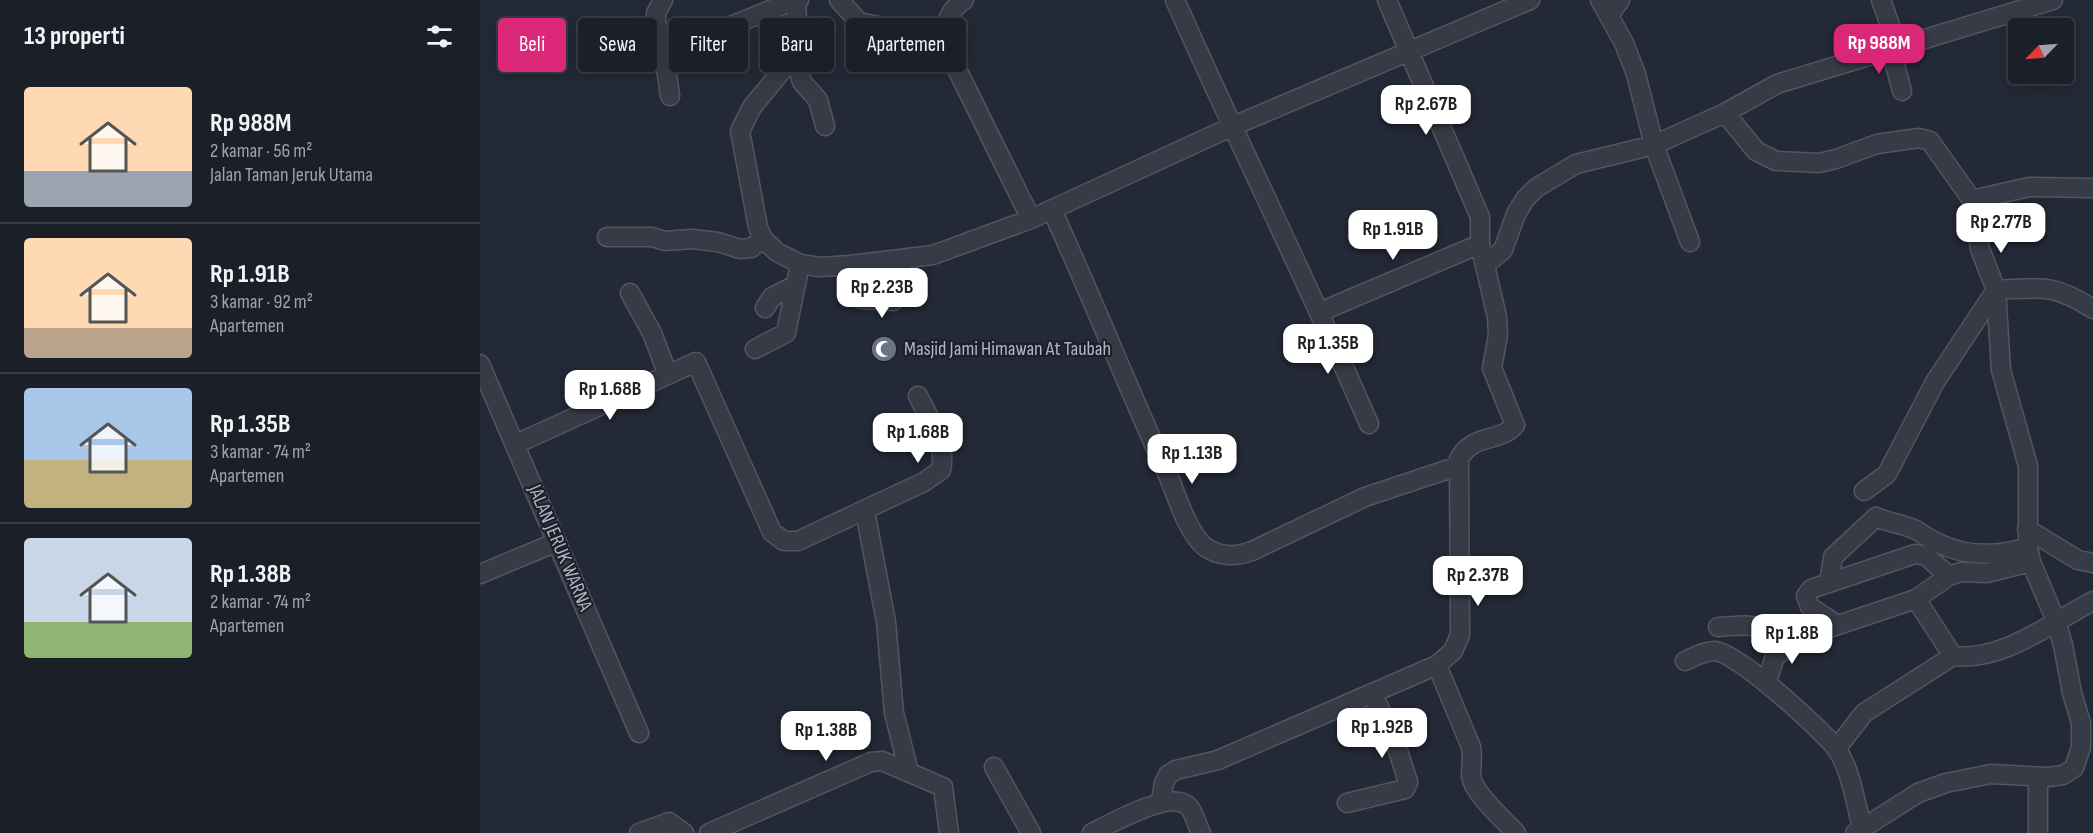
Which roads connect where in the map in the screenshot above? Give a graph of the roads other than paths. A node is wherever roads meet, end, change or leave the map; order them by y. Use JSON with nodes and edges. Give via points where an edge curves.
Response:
{"nodes":[{"id":1,"x":663,"y":0,"type":"edge"},
{"id":2,"x":796,"y":0,"type":"edge"},
{"id":3,"x":839,"y":0,"type":"edge"},
{"id":4,"x":964,"y":0,"type":"edge"},
{"id":5,"x":1175,"y":0,"type":"edge"},
{"id":6,"x":1387,"y":0,"type":"edge"},
{"id":7,"x":1530,"y":0,"type":"edge"},
{"id":8,"x":1600,"y":0,"type":"edge"},
{"id":9,"x":1620,"y":0,"type":"edge"},
{"id":10,"x":1881,"y":0,"type":"edge"},
{"id":11,"x":2053,"y":0,"type":"edge"},
{"id":12,"x":1610,"y":16,"type":"junction"},
{"id":13,"x":797,"y":18,"type":"edge"},
{"id":14,"x":855,"y":18,"type":"edge"},
{"id":15,"x":948,"y":18,"type":"edge"},
{"id":16,"x":662,"y":40,"type":"junction"},
{"id":17,"x":1894,"y":49,"type":"junction"},
{"id":18,"x":1408,"y":51,"type":"junction"},
{"id":19,"x":781,"y":72,"type":"edge"},
{"id":20,"x":799,"y":72,"type":"edge"},
{"id":21,"x":958,"y":72,"type":"edge"},
{"id":22,"x":1902,"y":91,"type":"dead end"},
{"id":23,"x":670,"y":96,"type":"dead end"},
{"id":24,"x":1725,"y":113,"type":"junction"},
{"id":25,"x":825,"y":126,"type":"dead end"},
{"id":26,"x":1231,"y":127,"type":"junction"},
{"id":27,"x":1654,"y":145,"type":"junction"},
{"id":28,"x":2093,"y":188,"type":"edge"},
{"id":29,"x":1972,"y":200,"type":"junction"},
{"id":30,"x":1052,"y":210,"type":"junction"},
{"id":31,"x":1030,"y":219,"type":"junction"},
{"id":32,"x":607,"y":237,"type":"dead end"},
{"id":33,"x":763,"y":239,"type":"junction"},
{"id":34,"x":1690,"y":243,"type":"dead end"},
{"id":35,"x":1480,"y":244,"type":"junction"},
{"id":36,"x":901,"y":260,"type":"junction"},
{"id":37,"x":800,"y":264,"type":"junction"},
{"id":38,"x":1486,"y":264,"type":"junction"},
{"id":39,"x":850,"y":265,"type":"junction"},
{"id":40,"x":796,"y":285,"type":"junction"},
{"id":41,"x":1996,"y":290,"type":"junction"},
{"id":42,"x":630,"y":293,"type":"dead end"},
{"id":43,"x":765,"y":308,"type":"dead end"},
{"id":44,"x":2093,"y":309,"type":"edge"},
{"id":45,"x":1320,"y":312,"type":"junction"},
{"id":46,"x":755,"y":349,"type":"dead end"},
{"id":47,"x":480,"y":364,"type":"edge"},
{"id":48,"x":668,"y":375,"type":"junction"},
{"id":49,"x":918,"y":396,"type":"dead end"},
{"id":50,"x":1369,"y":424,"type":"dead end"},
{"id":51,"x":516,"y":444,"type":"junction"},
{"id":52,"x":1458,"y":466,"type":"junction"},
{"id":53,"x":1864,"y":491,"type":"dead end"},
{"id":54,"x":865,"y":511,"type":"junction"},
{"id":55,"x":557,"y":542,"type":"junction"},
{"id":56,"x":2028,"y":546,"type":"junction"},
{"id":57,"x":2093,"y":563,"type":"edge"},
{"id":58,"x":480,"y":574,"type":"edge"},
{"id":59,"x":1949,"y":576,"type":"junction"},
{"id":60,"x":1829,"y":583,"type":"junction"},
{"id":61,"x":1916,"y":599,"type":"junction"},
{"id":62,"x":2093,"y":601,"type":"edge"},
{"id":63,"x":2056,"y":621,"type":"junction"},
{"id":64,"x":1718,"y":627,"type":"dead end"},
{"id":65,"x":1821,"y":631,"type":"junction"},
{"id":66,"x":1781,"y":650,"type":"junction"},
{"id":67,"x":1953,"y":656,"type":"junction"},
{"id":68,"x":1685,"y":661,"type":"dead end"},
{"id":69,"x":1437,"y":665,"type":"junction"},
{"id":70,"x":1767,"y":682,"type":"junction"},
{"id":71,"x":1372,"y":693,"type":"junction"},
{"id":72,"x":639,"y":733,"type":"dead end"},
{"id":73,"x":1836,"y":749,"type":"junction"},
{"id":74,"x":2085,"y":764,"type":"edge"},
{"id":75,"x":994,"y":767,"type":"dead end"},
{"id":76,"x":909,"y":772,"type":"junction"},
{"id":77,"x":2038,"y":777,"type":"junction"},
{"id":78,"x":1161,"y":801,"type":"junction"},
{"id":79,"x":1347,"y":803,"type":"dead end"},
{"id":80,"x":1859,"y":830,"type":"edge"},
{"id":81,"x":2038,"y":832,"type":"edge"},
{"id":82,"x":639,"y":833,"type":"edge"},
{"id":83,"x":684,"y":833,"type":"edge"},
{"id":84,"x":709,"y":833,"type":"edge"},
{"id":85,"x":949,"y":833,"type":"edge"},
{"id":86,"x":1031,"y":833,"type":"edge"},
{"id":87,"x":1092,"y":833,"type":"edge"},
{"id":88,"x":1201,"y":833,"type":"edge"},
{"id":89,"x":1516,"y":833,"type":"edge"}],
"edges":[{"from":1,"to":16,"type":"street","via":[[656,12]]},
{"from":2,"to":13,"type":"street"},
{"from":2,"to":16,"type":"street","via":[[691,42]]},
{"from":3,"to":14,"type":"street"},
{"from":4,"to":15,"type":"street"},
{"from":5,"to":26,"type":"street"},
{"from":6,"to":18,"type":"street"},
{"from":7,"to":18,"type":"street"},
{"from":8,"to":12,"type":"street"},
{"from":9,"to":12,"type":"street"},
{"from":10,"to":17,"type":"street"},
{"from":11,"to":17,"type":"street"},
{"from":12,"to":27,"type":"street","via":[[1636,74]]},
{"from":16,"to":23,"type":"street"},
{"from":17,"to":22,"type":"street"},
{"from":17,"to":24,"type":"street","via":[[1777,84]]},
{"from":18,"to":26,"type":"street"},
{"from":18,"to":35,"type":"street","via":[[1477,207]]},
{"from":19,"to":33,"type":"street","via":[[752,107],[740,131]]},
{"from":20,"to":25,"type":"street","via":[[802,82],[818,100]]},
{"from":21,"to":31,"type":"street"},
{"from":24,"to":27,"type":"street"},
{"from":24,"to":29,"type":"street","via":[[1756,151],[1776,161],[1819,163],[1877,144],[1919,138],[1930,141]]},
{"from":26,"to":30,"type":"street"},
{"from":26,"to":45,"type":"street"},
{"from":27,"to":34,"type":"street"},
{"from":27,"to":38,"type":"street","via":[[1585,160],[1536,188],[1516,214],[1503,249]]},
{"from":28,"to":29,"type":"street","via":[[2029,187]]},
{"from":29,"to":41,"type":"street","via":[[1980,249]]},
{"from":30,"to":31,"type":"street"},
{"from":30,"to":52,"type":"street","via":[[1195,535],[1214,552],[1252,552],[1365,497]]},
{"from":31,"to":36,"type":"street","via":[[957,247]]},
{"from":32,"to":33,"type":"street","via":[[692,239],[740,249],[751,248]]},
{"from":33,"to":37,"type":"street"},
{"from":35,"to":38,"type":"street"},
{"from":35,"to":45,"type":"street"},
{"from":36,"to":39,"type":"street"},
{"from":36,"to":39,"type":"street","via":[[901,294],[893,301],[861,299],[852,283]]},
{"from":37,"to":39,"type":"street"},
{"from":37,"to":40,"type":"street"},
{"from":38,"to":52,"type":"street","via":[[1498,326],[1492,368],[1515,425],[1469,446]]},
{"from":40,"to":43,"type":"street","via":[[772,297]]},
{"from":40,"to":46,"type":"street","via":[[786,333]]},
{"from":41,"to":44,"type":"street","via":[[2049,288],[2066,292]]},
{"from":41,"to":53,"type":"street","via":[[1935,382],[1887,474]]},
{"from":41,"to":56,"type":"street","via":[[2001,370],[2028,466]]},
{"from":42,"to":48,"type":"street","via":[[652,333]]},
{"from":45,"to":50,"type":"street"},
{"from":47,"to":51,"type":"street","name":"JALAN JERUK WARNA"},
{"from":48,"to":51,"type":"street"},
{"from":48,"to":54,"type":"street","via":[[696,362],[772,532],[784,542],[798,541]]},
{"from":49,"to":54,"type":"street","via":[[944,458],[941,470]]},
{"from":51,"to":55,"type":"street","name":"JALAN JERUK WARNA"},
{"from":52,"to":69,"type":"street","via":[[1460,635],[1453,651]]},
{"from":54,"to":76,"type":"street","via":[[886,622],[894,713]]},
{"from":55,"to":58,"type":"street"},
{"from":55,"to":72,"type":"street","name":"JALAN JERUK WARNA"},
{"from":56,"to":57,"type":"street"},
{"from":56,"to":59,"type":"street","via":[[1987,573]]},
{"from":56,"to":60,"type":"street","via":[[1995,555],[1966,552],[1876,517],[1833,557]]},
{"from":56,"to":63,"type":"street"},
{"from":59,"to":60,"type":"street","via":[[1926,556],[1915,554]]},
{"from":59,"to":61,"type":"street"},
{"from":60,"to":65,"type":"street","via":[[1811,589],[1806,596]]},
{"from":61,"to":65,"type":"street"},
{"from":61,"to":67,"type":"street"},
{"from":62,"to":63,"type":"street"},
{"from":63,"to":67,"type":"street","via":[[1989,654]]},
{"from":63,"to":74,"type":"street","via":[[2081,723]]},
{"from":64,"to":66,"type":"street","via":[[1755,625]]},
{"from":65,"to":66,"type":"street"},
{"from":66,"to":70,"type":"street","via":[[1775,656]]},
{"from":67,"to":73,"type":"street","via":[[1864,713]]},
{"from":68,"to":70,"type":"street","via":[[1716,651]]},
{"from":69,"to":71,"type":"street"},
{"from":69,"to":89,"type":"street","via":[[1471,747],[1471,777],[1476,789]]},
{"from":70,"to":73,"type":"street"},
{"from":71,"to":78,"type":"street","via":[[1218,760],[1176,770],[1164,783]]},
{"from":71,"to":79,"type":"street","via":[[1394,738],[1408,782],[1405,789]]},
{"from":73,"to":80,"type":"street","via":[[1847,774]]},
{"from":74,"to":77,"type":"street","via":[[2063,775]]},
{"from":75,"to":86,"type":"street"},
{"from":76,"to":84,"type":"street","via":[[882,761],[871,762]]},
{"from":76,"to":85,"type":"street","via":[[943,787]]},
{"from":77,"to":80,"type":"street","via":[[1991,774],[1946,783],[1918,793]]},
{"from":77,"to":81,"type":"street"},
{"from":78,"to":87,"type":"street"},
{"from":78,"to":88,"type":"street","via":[[1188,806]]},
{"from":82,"to":83,"type":"street","via":[[669,822]]}]}
